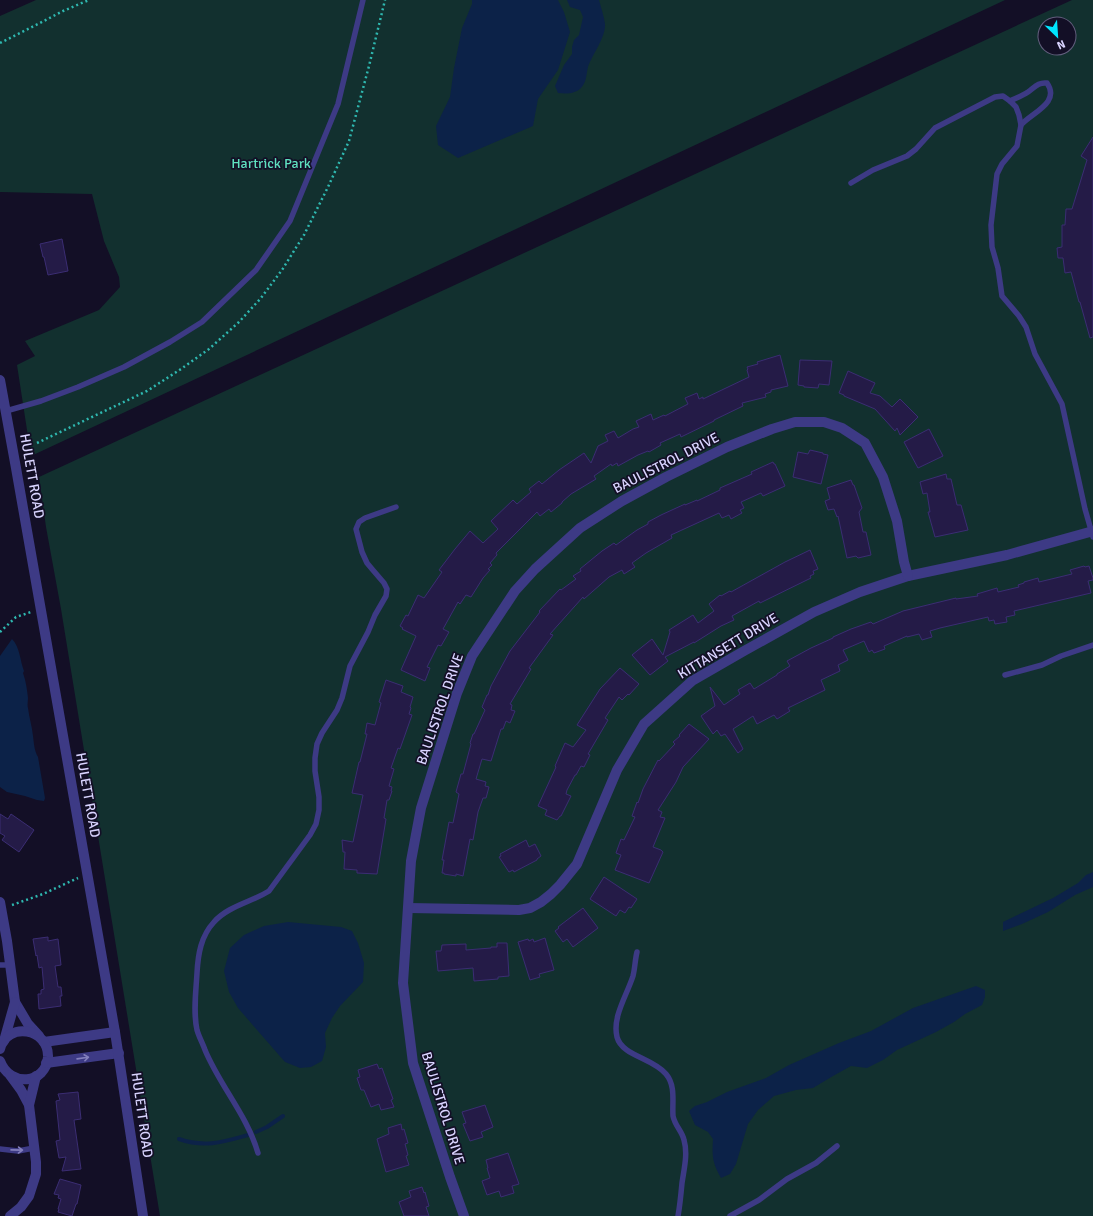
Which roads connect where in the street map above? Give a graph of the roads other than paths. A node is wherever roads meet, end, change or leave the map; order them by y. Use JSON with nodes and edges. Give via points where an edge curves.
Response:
{"nodes":[{"id":1,"x":363,"y":0,"type":"edge"},
{"id":2,"x":1010,"y":100,"type":"junction"},
{"id":3,"x":1021,"y":125,"type":"junction"},
{"id":4,"x":851,"y":183,"type":"dead end"},
{"id":5,"x":0,"y":380,"type":"edge"},
{"id":6,"x":6,"y":411,"type":"junction"},
{"id":7,"x":396,"y":507,"type":"dead end"},
{"id":8,"x":1093,"y":533,"type":"edge"},
{"id":9,"x":908,"y":576,"type":"junction"},
{"id":10,"x":1093,"y":645,"type":"edge"},
{"id":11,"x":1005,"y":675,"type":"dead end"},
{"id":12,"x":1,"y":905,"type":"edge"},
{"id":13,"x":409,"y":908,"type":"junction"},
{"id":14,"x":637,"y":952,"type":"dead end"},
{"id":15,"x":5,"y":965,"type":"edge"},
{"id":16,"x":16,"y":1002,"type":"junction"},
{"id":17,"x":115,"y":1032,"type":"junction"},
{"id":18,"x":41,"y":1039,"type":"junction"},
{"id":19,"x":1,"y":1046,"type":"edge"},
{"id":20,"x":119,"y":1053,"type":"junction"},
{"id":21,"x":0,"y":1061,"type":"edge"},
{"id":22,"x":46,"y":1063,"type":"junction"},
{"id":23,"x":6,"y":1074,"type":"edge"},
{"id":24,"x":36,"y":1076,"type":"junction"},
{"id":25,"x":29,"y":1105,"type":"junction"},
{"id":26,"x":837,"y":1146,"type":"dead end"},
{"id":27,"x":34,"y":1148,"type":"junction"},
{"id":28,"x":0,"y":1149,"type":"edge"},
{"id":29,"x":258,"y":1152,"type":"dead end"},
{"id":30,"x":10,"y":1216,"type":"edge"},
{"id":31,"x":143,"y":1216,"type":"edge"},
{"id":32,"x":464,"y":1216,"type":"edge"},
{"id":33,"x":678,"y":1216,"type":"edge"},
{"id":34,"x":730,"y":1216,"type":"edge"}],
"edges":[{"from":1,"to":6,"type":"lane","via":[[338,104],[290,221],[256,270],[202,322],[170,342],[124,367],[78,387]]},
{"from":2,"to":3,"type":"lane","via":[[1020,115]]},
{"from":2,"to":3,"type":"lane","via":[[1043,82],[1051,88],[1047,104]]},
{"from":2,"to":4,"type":"lane","via":[[1003,96],[994,97],[935,128],[907,156],[873,170]]},
{"from":3,"to":8,"type":"lane","via":[[1017,146],[997,174],[991,225],[992,247],[1002,296],[1026,327],[1035,354],[1062,404],[1085,509]]},
{"from":5,"to":6,"type":"street","name":"HULETT ROAD"},
{"from":6,"to":17,"type":"street","name":"HULETT ROAD"},
{"from":7,"to":29,"type":"lane","via":[[365,518],[359,522],[356,529],[362,552],[387,589],[386,596],[350,666],[338,710],[317,744],[315,771],[319,810],[316,824],[269,891],[219,916],[206,931],[201,944],[196,997],[197,1031],[211,1063],[253,1137]]},
{"from":8,"to":9,"type":"street","name":"KITTANSETT DRIVE"},
{"from":9,"to":13,"type":"street","name":"KITTANSETT DRIVE","via":[[860,592],[814,612],[686,686],[644,724],[617,770],[577,864],[560,885],[541,902],[519,910]]},
{"from":9,"to":13,"type":"street","name":"BAULISTROL DRIVE","via":[[895,514],[882,476],[865,443],[842,428],[824,422],[795,422],[727,448],[622,501],[580,528],[515,591],[472,656],[457,693],[421,808],[411,861]]},
{"from":10,"to":11,"type":"lane","via":[[1042,665]]},
{"from":12,"to":15,"type":"street","via":[[7,941]]},
{"from":13,"to":32,"type":"street","name":"BAULISTROL DRIVE","via":[[403,983],[413,1063]]},
{"from":14,"to":33,"type":"lane","via":[[633,975],[618,1016],[616,1030],[619,1043],[624,1049],[654,1064],[670,1081],[674,1123],[684,1139],[686,1150]]},
{"from":15,"to":16,"type":"street"},
{"from":16,"to":18,"type":"street","via":[[28,1024]]},
{"from":16,"to":19,"type":"street"},
{"from":17,"to":18,"type":"street"},
{"from":17,"to":20,"type":"street","name":"HULETT ROAD"},
{"from":18,"to":19,"type":"street","via":[[32,1032],[19,1031],[12,1034]]},
{"from":18,"to":22,"type":"street","via":[[47,1049]]},
{"from":22,"to":20,"type":"street","one_way":true},
{"from":20,"to":31,"type":"street","name":"HULETT ROAD"},
{"from":21,"to":23,"type":"street"},
{"from":22,"to":24,"type":"street"},
{"from":23,"to":24,"type":"street","via":[[21,1079]]},
{"from":23,"to":25,"type":"street","via":[[22,1090]]},
{"from":24,"to":25,"type":"street"},
{"from":25,"to":27,"type":"street"},
{"from":26,"to":34,"type":"lane","via":[[816,1163]]},
{"from":28,"to":27,"type":"lane","one_way":true,"via":[[18,1151]]},
{"from":27,"to":30,"type":"street","via":[[36,1174],[29,1196]]}]}
